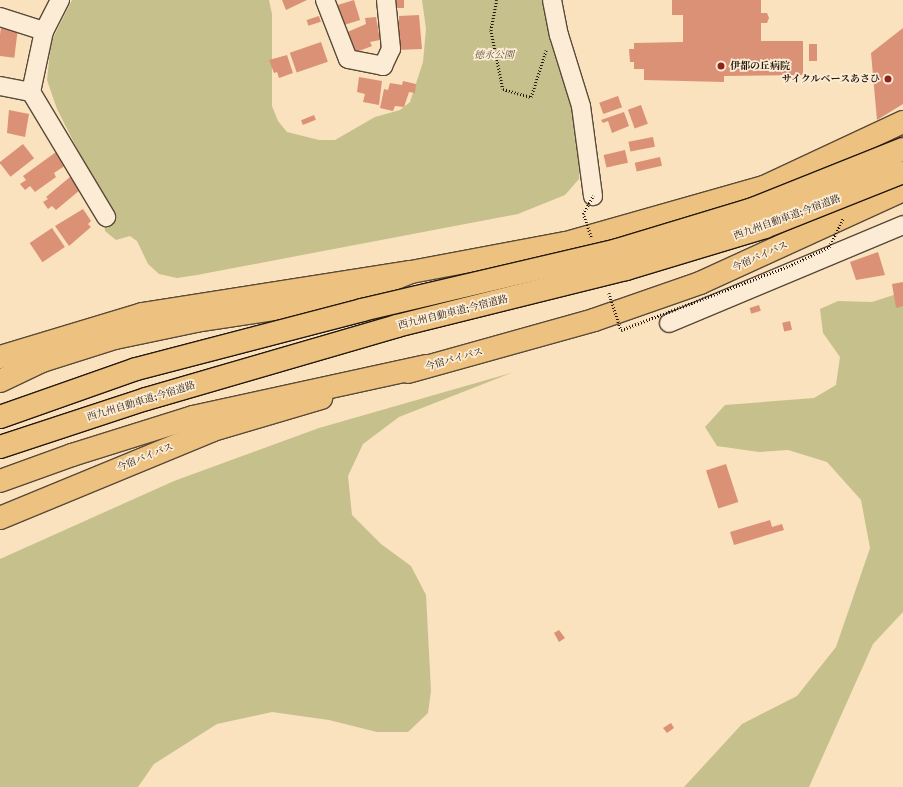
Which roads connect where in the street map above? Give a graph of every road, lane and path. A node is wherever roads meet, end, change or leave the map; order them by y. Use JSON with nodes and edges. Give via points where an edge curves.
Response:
{"nodes":[{"id":1,"x":60,"y":0,"type":"edge"},
{"id":2,"x":325,"y":0,"type":"edge"},
{"id":3,"x":386,"y":0,"type":"edge"},
{"id":4,"x":497,"y":0,"type":"edge"},
{"id":5,"x":552,"y":0,"type":"edge"},
{"id":6,"x":0,"y":17,"type":"edge"},
{"id":7,"x":44,"y":31,"type":"junction"},
{"id":8,"x":546,"y":50,"type":"dead end"},
{"id":9,"x":0,"y":86,"type":"edge"},
{"id":10,"x":31,"y":92,"type":"junction"},
{"id":11,"x":903,"y":122,"type":"edge"},
{"id":12,"x":903,"y":149,"type":"edge"},
{"id":13,"x":903,"y":172,"type":"edge"},
{"id":14,"x":903,"y":190,"type":"edge"},
{"id":15,"x":593,"y":196,"type":"joint"},
{"id":16,"x":106,"y":217,"type":"dead end"},
{"id":17,"x":843,"y":218,"type":"junction"},
{"id":18,"x":903,"y":225,"type":"edge"},
{"id":19,"x":593,"y":243,"type":"dead end"},
{"id":20,"x":411,"y":272,"type":"junction"},
{"id":21,"x":607,"y":287,"type":"dead end"},
{"id":22,"x":669,"y":323,"type":"dead end"},
{"id":23,"x":0,"y":356,"type":"edge"},
{"id":24,"x":427,"y":366,"type":"junction"},
{"id":25,"x":0,"y":381,"type":"edge"},
{"id":26,"x":0,"y":417,"type":"edge"},
{"id":27,"x":0,"y":447,"type":"edge"},
{"id":28,"x":0,"y":481,"type":"edge"},
{"id":29,"x":0,"y":518,"type":"edge"}],
"edges":[{"from":1,"to":7,"type":"street"},
{"from":2,"to":3,"type":"street","via":[[348,59],[383,66],[391,49]]},
{"from":4,"to":8,"type":"path","via":[[491,30],[503,88],[531,97]]},
{"from":5,"to":15,"type":"street","via":[[559,35],[582,106]]},
{"from":6,"to":7,"type":"street"},
{"from":7,"to":10,"type":"street"},
{"from":9,"to":10,"type":"street"},
{"from":10,"to":16,"type":"street"},
{"from":11,"to":20,"type":"highway","via":[[764,187],[566,243]]},
{"from":12,"to":26,"type":"highway","name":"西九州自動車道;今宿道路","bridge":true,"via":[[753,209],[618,250],[362,310],[136,369]]},
{"from":13,"to":27,"type":"highway","name":"西九州自動車道;今宿道路","bridge":true,"via":[[765,227],[626,269],[397,326],[146,399]]},
{"from":14,"to":17,"type":"highway","name":"今宿バイパス"},
{"from":15,"to":19,"type":"path","bridge":true,"via":[[583,214]]},
{"from":17,"to":21,"type":"path","bridge":true,"via":[[829,246],[789,266],[621,330]]},
{"from":17,"to":24,"type":"highway","name":"今宿バイパス","via":[[700,283],[594,320]]},
{"from":18,"to":22,"type":"street"},
{"from":20,"to":23,"type":"highway","via":[[142,314]]},
{"from":20,"to":25,"type":"highway","via":[[346,298],[196,321],[115,338],[42,361]]},
{"from":24,"to":28,"type":"highway","via":[[193,417],[72,455]]},
{"from":24,"to":29,"type":"highway","name":"今宿バイパス","via":[[213,430]]}]}
